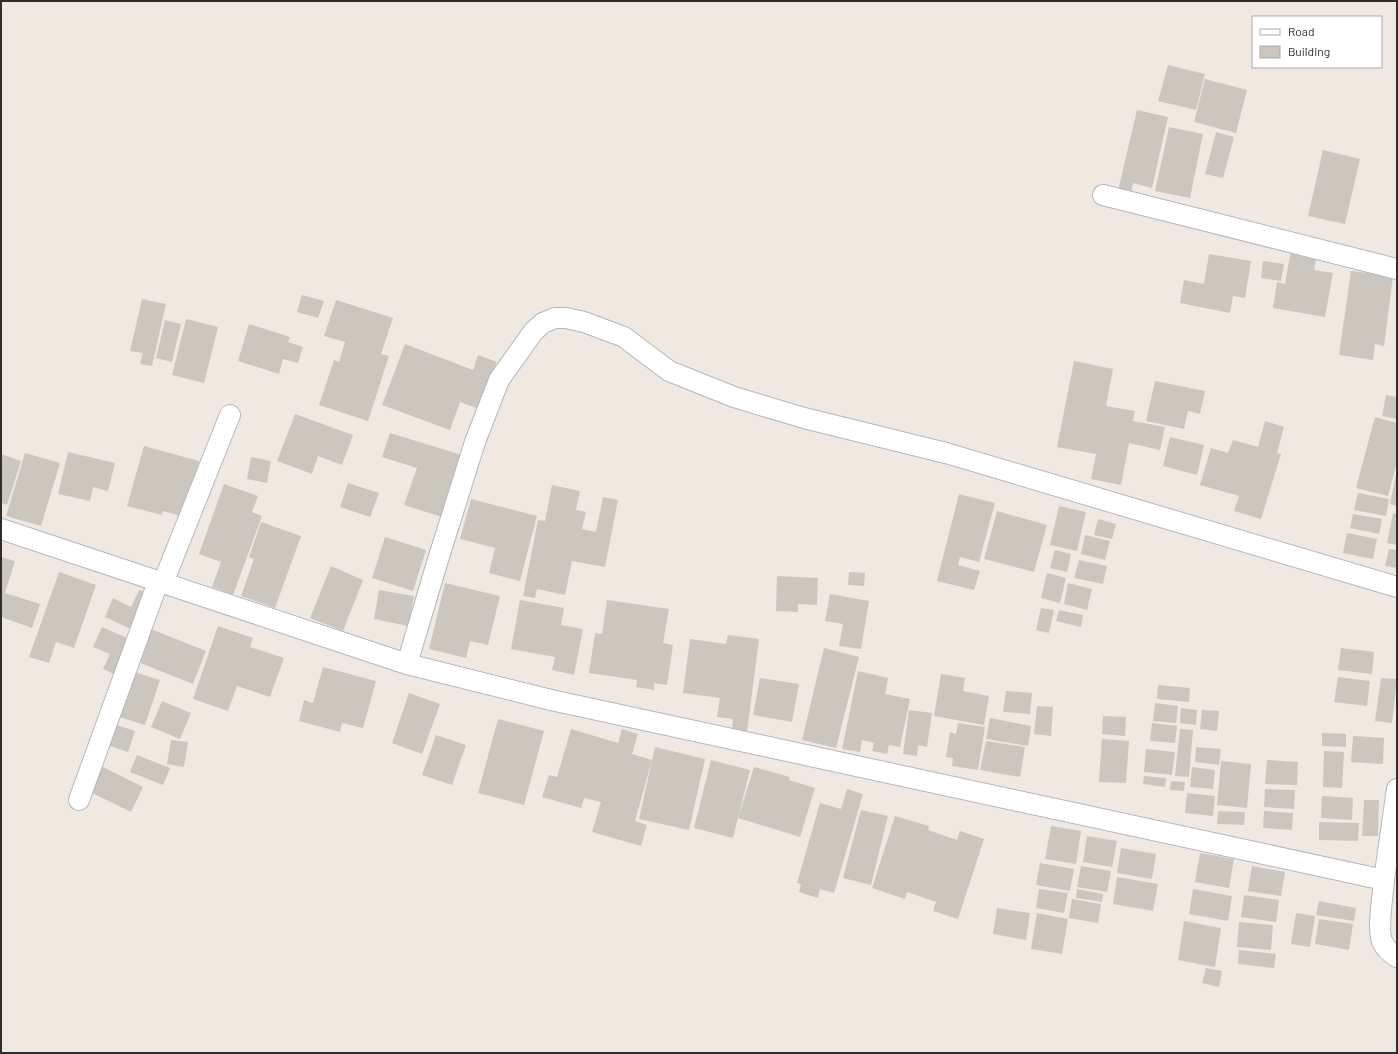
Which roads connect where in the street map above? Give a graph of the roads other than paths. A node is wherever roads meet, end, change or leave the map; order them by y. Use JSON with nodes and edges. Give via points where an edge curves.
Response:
{"nodes":[{"id":1,"x":1103,"y":195,"type":"dead end"},
{"id":2,"x":1397,"y":269,"type":"edge"},
{"id":3,"x":230,"y":415,"type":"dead end"},
{"id":4,"x":1,"y":529,"type":"edge"},
{"id":5,"x":160,"y":583,"type":"junction"},
{"id":6,"x":1397,"y":587,"type":"edge"},
{"id":7,"x":407,"y":664,"type":"junction"},
{"id":8,"x":1397,"y":789,"type":"edge"},
{"id":9,"x":79,"y":800,"type":"dead end"},
{"id":10,"x":1384,"y":880,"type":"junction"},
{"id":11,"x":1397,"y":957,"type":"edge"}],
"edges":[{"from":1,"to":2,"type":"street"},
{"from":3,"to":5,"type":"street"},
{"from":4,"to":5,"type":"street"},
{"from":5,"to":7,"type":"street"},
{"from":5,"to":9,"type":"street"},
{"from":6,"to":7,"type":"street","via":[[946,454],[804,418],[734,397],[669,371],[624,337],[584,322],[555,318],[543,323],[533,332],[499,380],[475,442]]},
{"from":7,"to":10,"type":"street","via":[[551,700]]},
{"from":8,"to":10,"type":"street"},
{"from":10,"to":11,"type":"street","via":[[1381,940],[1386,949]]}]}
